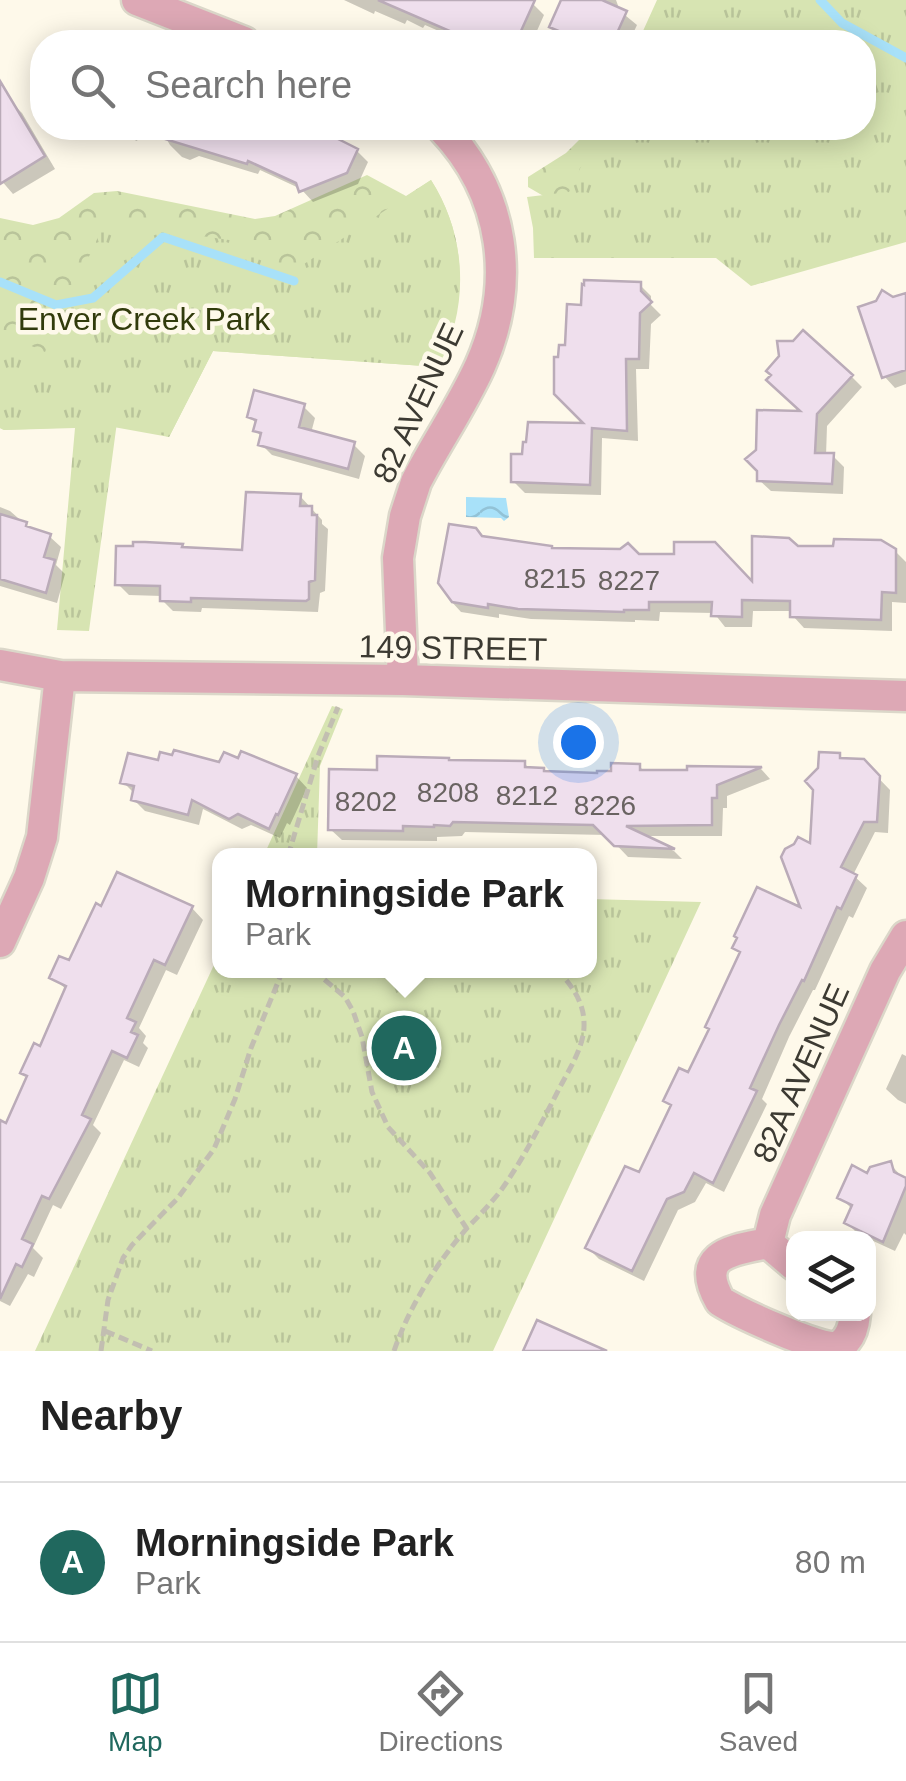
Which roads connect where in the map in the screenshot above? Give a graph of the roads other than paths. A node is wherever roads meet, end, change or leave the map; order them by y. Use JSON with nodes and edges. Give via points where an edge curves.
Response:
{"nodes":[{"id":1,"x":138,"y":0,"type":"edge"},
{"id":2,"x":214,"y":30,"type":"edge"},
{"id":3,"x":451,"y":140,"type":"edge"},
{"id":4,"x":0,"y":664,"type":"edge"},
{"id":5,"x":60,"y":676,"type":"junction"},
{"id":6,"x":402,"y":680,"type":"junction"},
{"id":7,"x":906,"y":696,"type":"edge"},
{"id":8,"x":906,"y":938,"type":"edge"},
{"id":9,"x":0,"y":942,"type":"edge"},
{"id":10,"x":768,"y":1242,"type":"junction"},
{"id":11,"x":786,"y":1258,"type":"edge"},
{"id":12,"x":854,"y":1321,"type":"edge"}],
"edges":[{"from":1,"to":2,"type":"street"},
{"from":3,"to":6,"type":"street","name":"82 AVENUE","via":[[494,217],[500,296],[475,376],[408,502],[398,572]]},
{"from":4,"to":5,"type":"street","name":"149 STREET"},
{"from":5,"to":6,"type":"street","name":"149 STREET"},
{"from":5,"to":9,"type":"street","via":[[42,838]]},
{"from":6,"to":7,"type":"street","name":"149 STREET"},
{"from":8,"to":10,"type":"street","name":"82A AVENUE","via":[[885,971]]},
{"from":10,"to":11,"type":"street"},
{"from":10,"to":12,"type":"street","via":[[716,1260],[712,1276],[720,1301],[827,1349],[846,1338]]}]}
